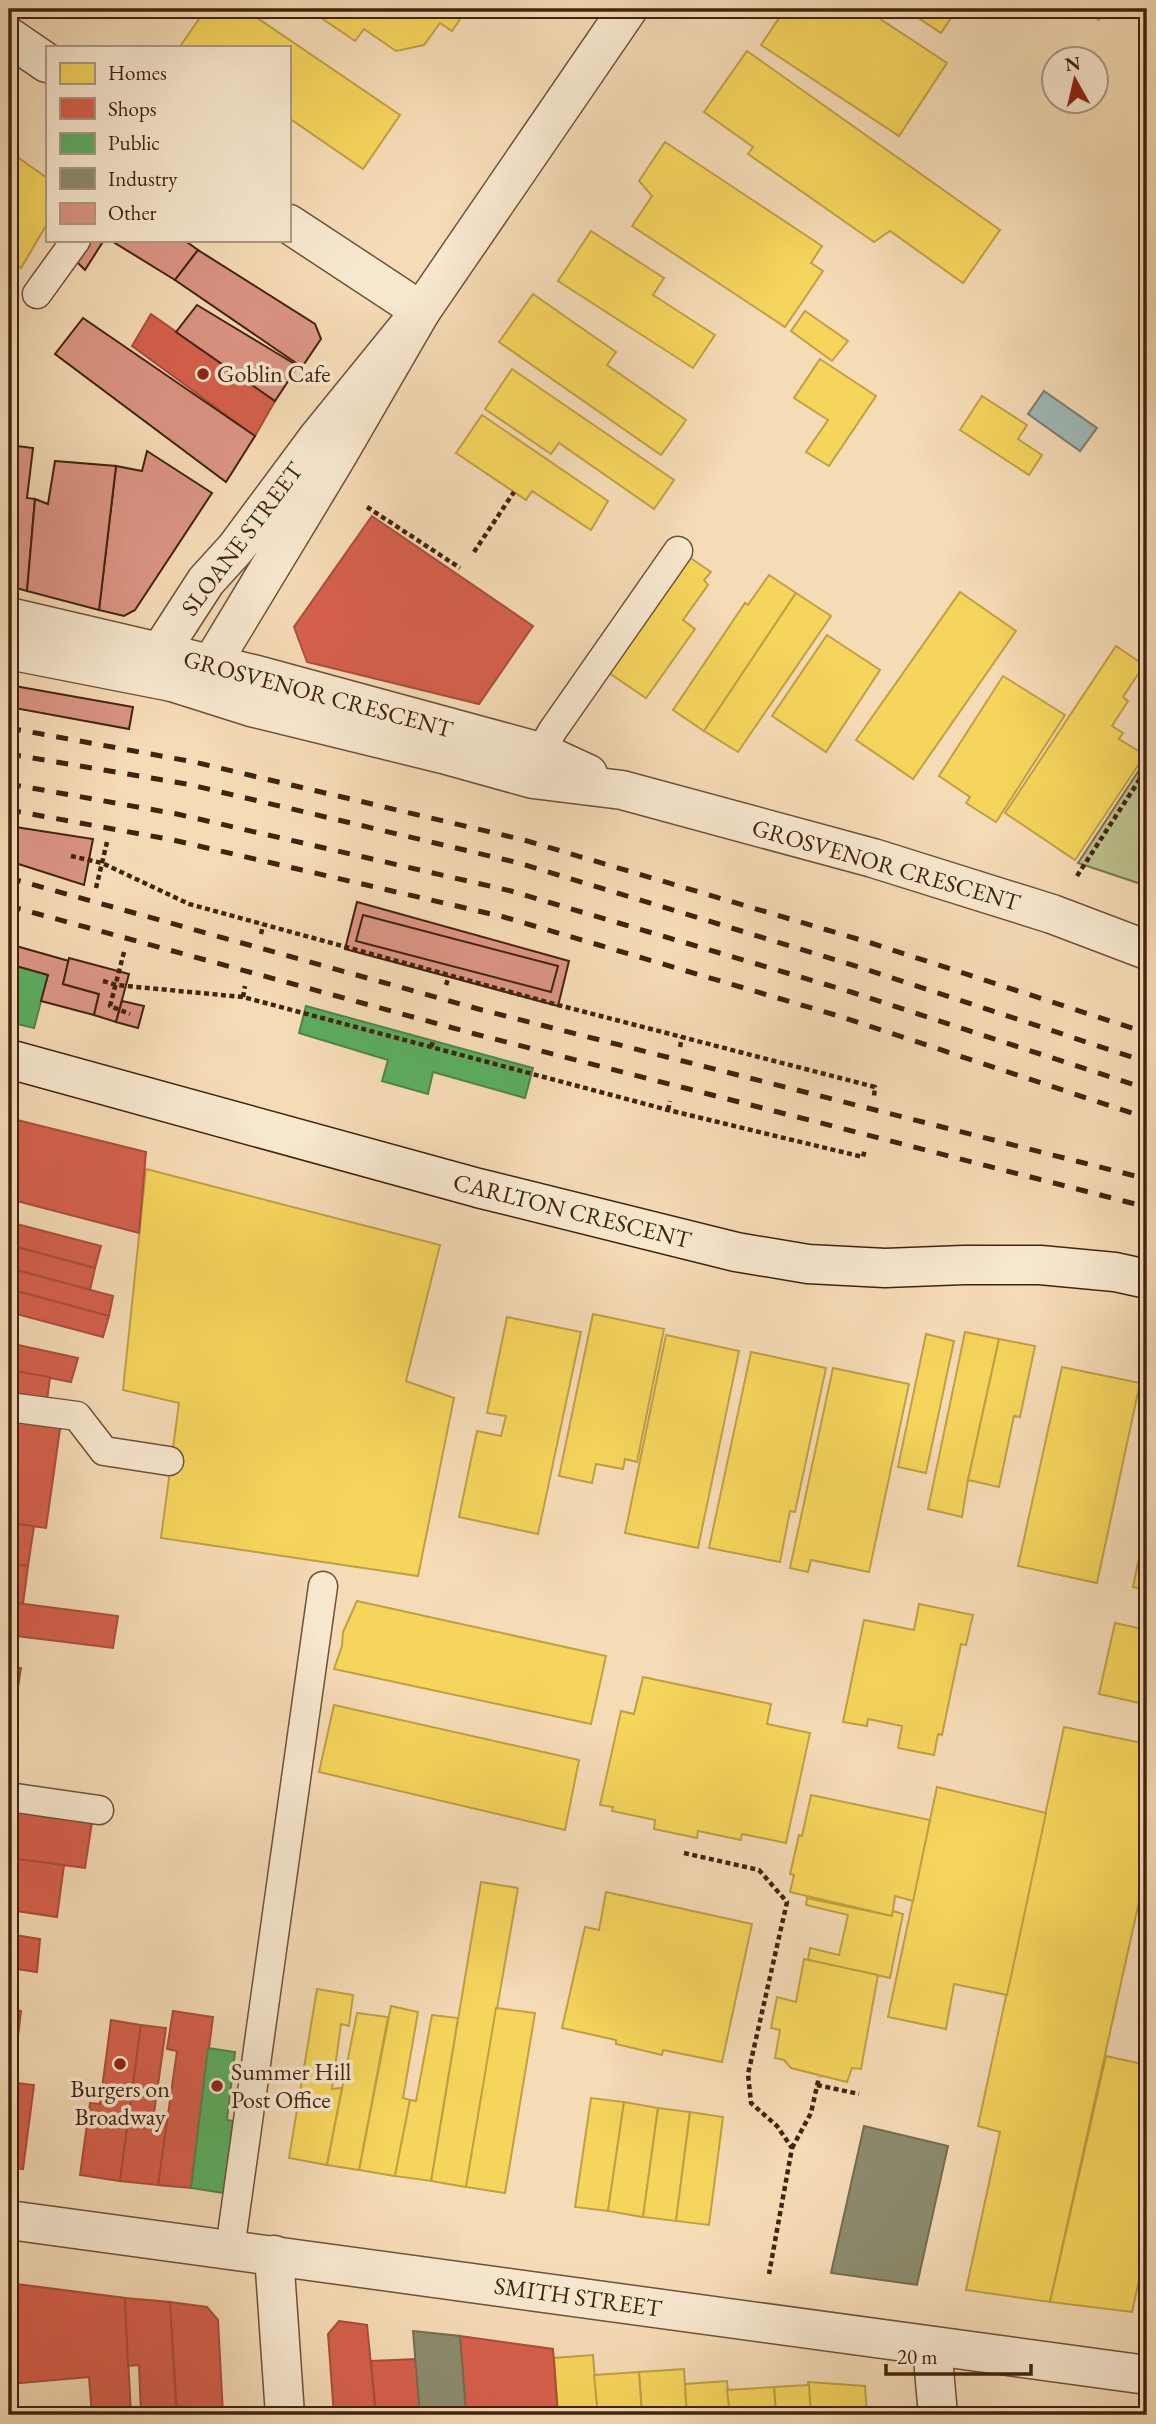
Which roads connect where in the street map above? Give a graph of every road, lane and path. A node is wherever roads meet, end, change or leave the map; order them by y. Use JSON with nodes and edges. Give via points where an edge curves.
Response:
{"nodes":[{"id":1,"x":628,"y":9,"type":"edge"},
{"id":2,"x":9,"y":37,"type":"edge"},
{"id":3,"x":46,"y":63,"type":"edge"},
{"id":4,"x":290,"y":225,"type":"edge"},
{"id":5,"x":75,"y":242,"type":"edge"},
{"id":6,"x":37,"y":294,"type":"dead end"},
{"id":7,"x":421,"y":311,"type":"junction"},
{"id":8,"x":514,"y":492,"type":"dead end"},
{"id":9,"x":367,"y":506,"type":"dead end"},
{"id":10,"x":678,"y":551,"type":"dead end"},
{"id":11,"x":474,"y":552,"type":"dead end"},
{"id":12,"x":460,"y":568,"type":"dead end"},
{"id":13,"x":9,"y":617,"type":"edge"},
{"id":14,"x":9,"y":650,"type":"edge"},
{"id":15,"x":212,"y":663,"type":"junction"},
{"id":16,"x":166,"y":667,"type":"junction"},
{"id":17,"x":536,"y":765,"type":"junction"},
{"id":18,"x":1147,"y":768,"type":"edge"},
{"id":19,"x":107,"y":842,"type":"dead end"},
{"id":20,"x":71,"y":856,"type":"dead end"},
{"id":21,"x":102,"y":863,"type":"junction"},
{"id":22,"x":96,"y":888,"type":"dead end"},
{"id":23,"x":1052,"y":914,"type":"junction"},
{"id":24,"x":263,"y":925,"type":"junction"},
{"id":25,"x":261,"y":934,"type":"dead end"},
{"id":26,"x":1147,"y":950,"type":"edge"},
{"id":27,"x":124,"y":952,"type":"dead end"},
{"id":28,"x":449,"y":976,"type":"junction"},
{"id":29,"x":103,"y":981,"type":"dead end"},
{"id":30,"x":116,"y":985,"type":"junction"},
{"id":31,"x":446,"y":985,"type":"dead end"},
{"id":32,"x":245,"y":986,"type":"dead end"},
{"id":33,"x":243,"y":998,"type":"junction"},
{"id":34,"x":130,"y":1014,"type":"dead end"},
{"id":35,"x":682,"y":1037,"type":"junction"},
{"id":36,"x":433,"y":1039,"type":"dead end"},
{"id":37,"x":431,"y":1047,"type":"junction"},
{"id":38,"x":680,"y":1047,"type":"dead end"},
{"id":39,"x":9,"y":1059,"type":"edge"},
{"id":40,"x":874,"y":1096,"type":"dead end"},
{"id":41,"x":670,"y":1101,"type":"dead end"},
{"id":42,"x":668,"y":1110,"type":"junction"},
{"id":43,"x":865,"y":1149,"type":"dead end"},
{"id":44,"x":1147,"y":1279,"type":"edge"},
{"id":45,"x":9,"y":1407,"type":"edge"},
{"id":46,"x":169,"y":1461,"type":"dead end"},
{"id":47,"x":323,"y":1586,"type":"dead end"},
{"id":48,"x":9,"y":1797,"type":"edge"},
{"id":49,"x":99,"y":1810,"type":"dead end"},
{"id":50,"x":684,"y":1853,"type":"dead end"},
{"id":51,"x":819,"y":2077,"type":"dead end"},
{"id":52,"x":817,"y":2085,"type":"junction"},
{"id":53,"x":859,"y":2094,"type":"dead end"},
{"id":54,"x":792,"y":2148,"type":"junction"},
{"id":55,"x":9,"y":2220,"type":"edge"},
{"id":56,"x":230,"y":2249,"type":"junction"},
{"id":57,"x":274,"y":2255,"type":"junction"},
{"id":58,"x":769,"y":2274,"type":"dead end"},
{"id":59,"x":932,"y":2347,"type":"junction"},
{"id":60,"x":1147,"y":2375,"type":"edge"},
{"id":61,"x":285,"y":2415,"type":"edge"},
{"id":62,"x":938,"y":2415,"type":"edge"}],
"edges":[{"from":1,"to":7,"type":"street","name":"SLOANE STREET"},
{"from":2,"to":3,"type":"street"},
{"from":4,"to":7,"type":"street"},
{"from":5,"to":6,"type":"lane"},
{"from":7,"to":15,"type":"street","name":"SLOANE STREET"},
{"from":7,"to":16,"type":"street","name":"SLOANE STREET","via":[[206,581]]},
{"from":8,"to":11,"type":"path"},
{"from":9,"to":12,"type":"path"},
{"from":10,"to":17,"type":"lane","via":[[553,730]]},
{"from":13,"to":16,"type":"street","name":"GROSVENOR CRESCENT"},
{"from":14,"to":16,"type":"street","name":"GROSVENOR CRESCENT"},
{"from":15,"to":16,"type":"street","name":"GROSVENOR CRESCENT"},
{"from":15,"to":17,"type":"street","name":"GROSVENOR CRESCENT"},
{"from":16,"to":17,"type":"street","name":"GROSVENOR CRESCENT","via":[[251,707],[443,754]]},
{"from":17,"to":23,"type":"street","name":"GROSVENOR CRESCENT","via":[[873,858]]},
{"from":18,"to":23,"type":"path"},
{"from":19,"to":21,"type":"path"},
{"from":20,"to":21,"type":"path"},
{"from":21,"to":22,"type":"path"},
{"from":21,"to":24,"type":"path","via":[[189,904]]},
{"from":23,"to":26,"type":"street","name":"GROSVENOR CRESCENT"},
{"from":24,"to":25,"type":"path"},
{"from":24,"to":28,"type":"path"},
{"from":27,"to":30,"type":"path"},
{"from":28,"to":31,"type":"path"},
{"from":28,"to":35,"type":"path"},
{"from":29,"to":30,"type":"path"},
{"from":30,"to":33,"type":"path"},
{"from":30,"to":34,"type":"path","via":[[110,1006]]},
{"from":32,"to":33,"type":"path"},
{"from":33,"to":37,"type":"path"},
{"from":35,"to":38,"type":"path"},
{"from":35,"to":40,"type":"path","via":[[875,1087]]},
{"from":36,"to":37,"type":"path"},
{"from":37,"to":42,"type":"path"},
{"from":39,"to":44,"type":"street","name":"CARLTON CRESCENT","via":[[478,1188],[736,1252],[808,1264],[885,1268],[1040,1265]]},
{"from":41,"to":42,"type":"path"},
{"from":42,"to":43,"type":"path","via":[[863,1157]]},
{"from":45,"to":46,"type":"lane","via":[[77,1416],[104,1451]]},
{"from":47,"to":56,"type":"lane"},
{"from":48,"to":49,"type":"lane"},
{"from":50,"to":54,"type":"path","via":[[759,1870],[787,1902],[748,2074],[751,2103],[777,2126]]},
{"from":51,"to":52,"type":"path"},
{"from":52,"to":53,"type":"path"},
{"from":52,"to":54,"type":"path","via":[[811,2113]]},
{"from":54,"to":58,"type":"path"},
{"from":55,"to":56,"type":"street","name":"SMITH STREET"},
{"from":56,"to":57,"type":"street","name":"SMITH STREET"},
{"from":57,"to":59,"type":"street","name":"SMITH STREET"},
{"from":57,"to":61,"type":"street"},
{"from":59,"to":60,"type":"street","name":"SMITH STREET"},
{"from":59,"to":62,"type":"street"}]}
